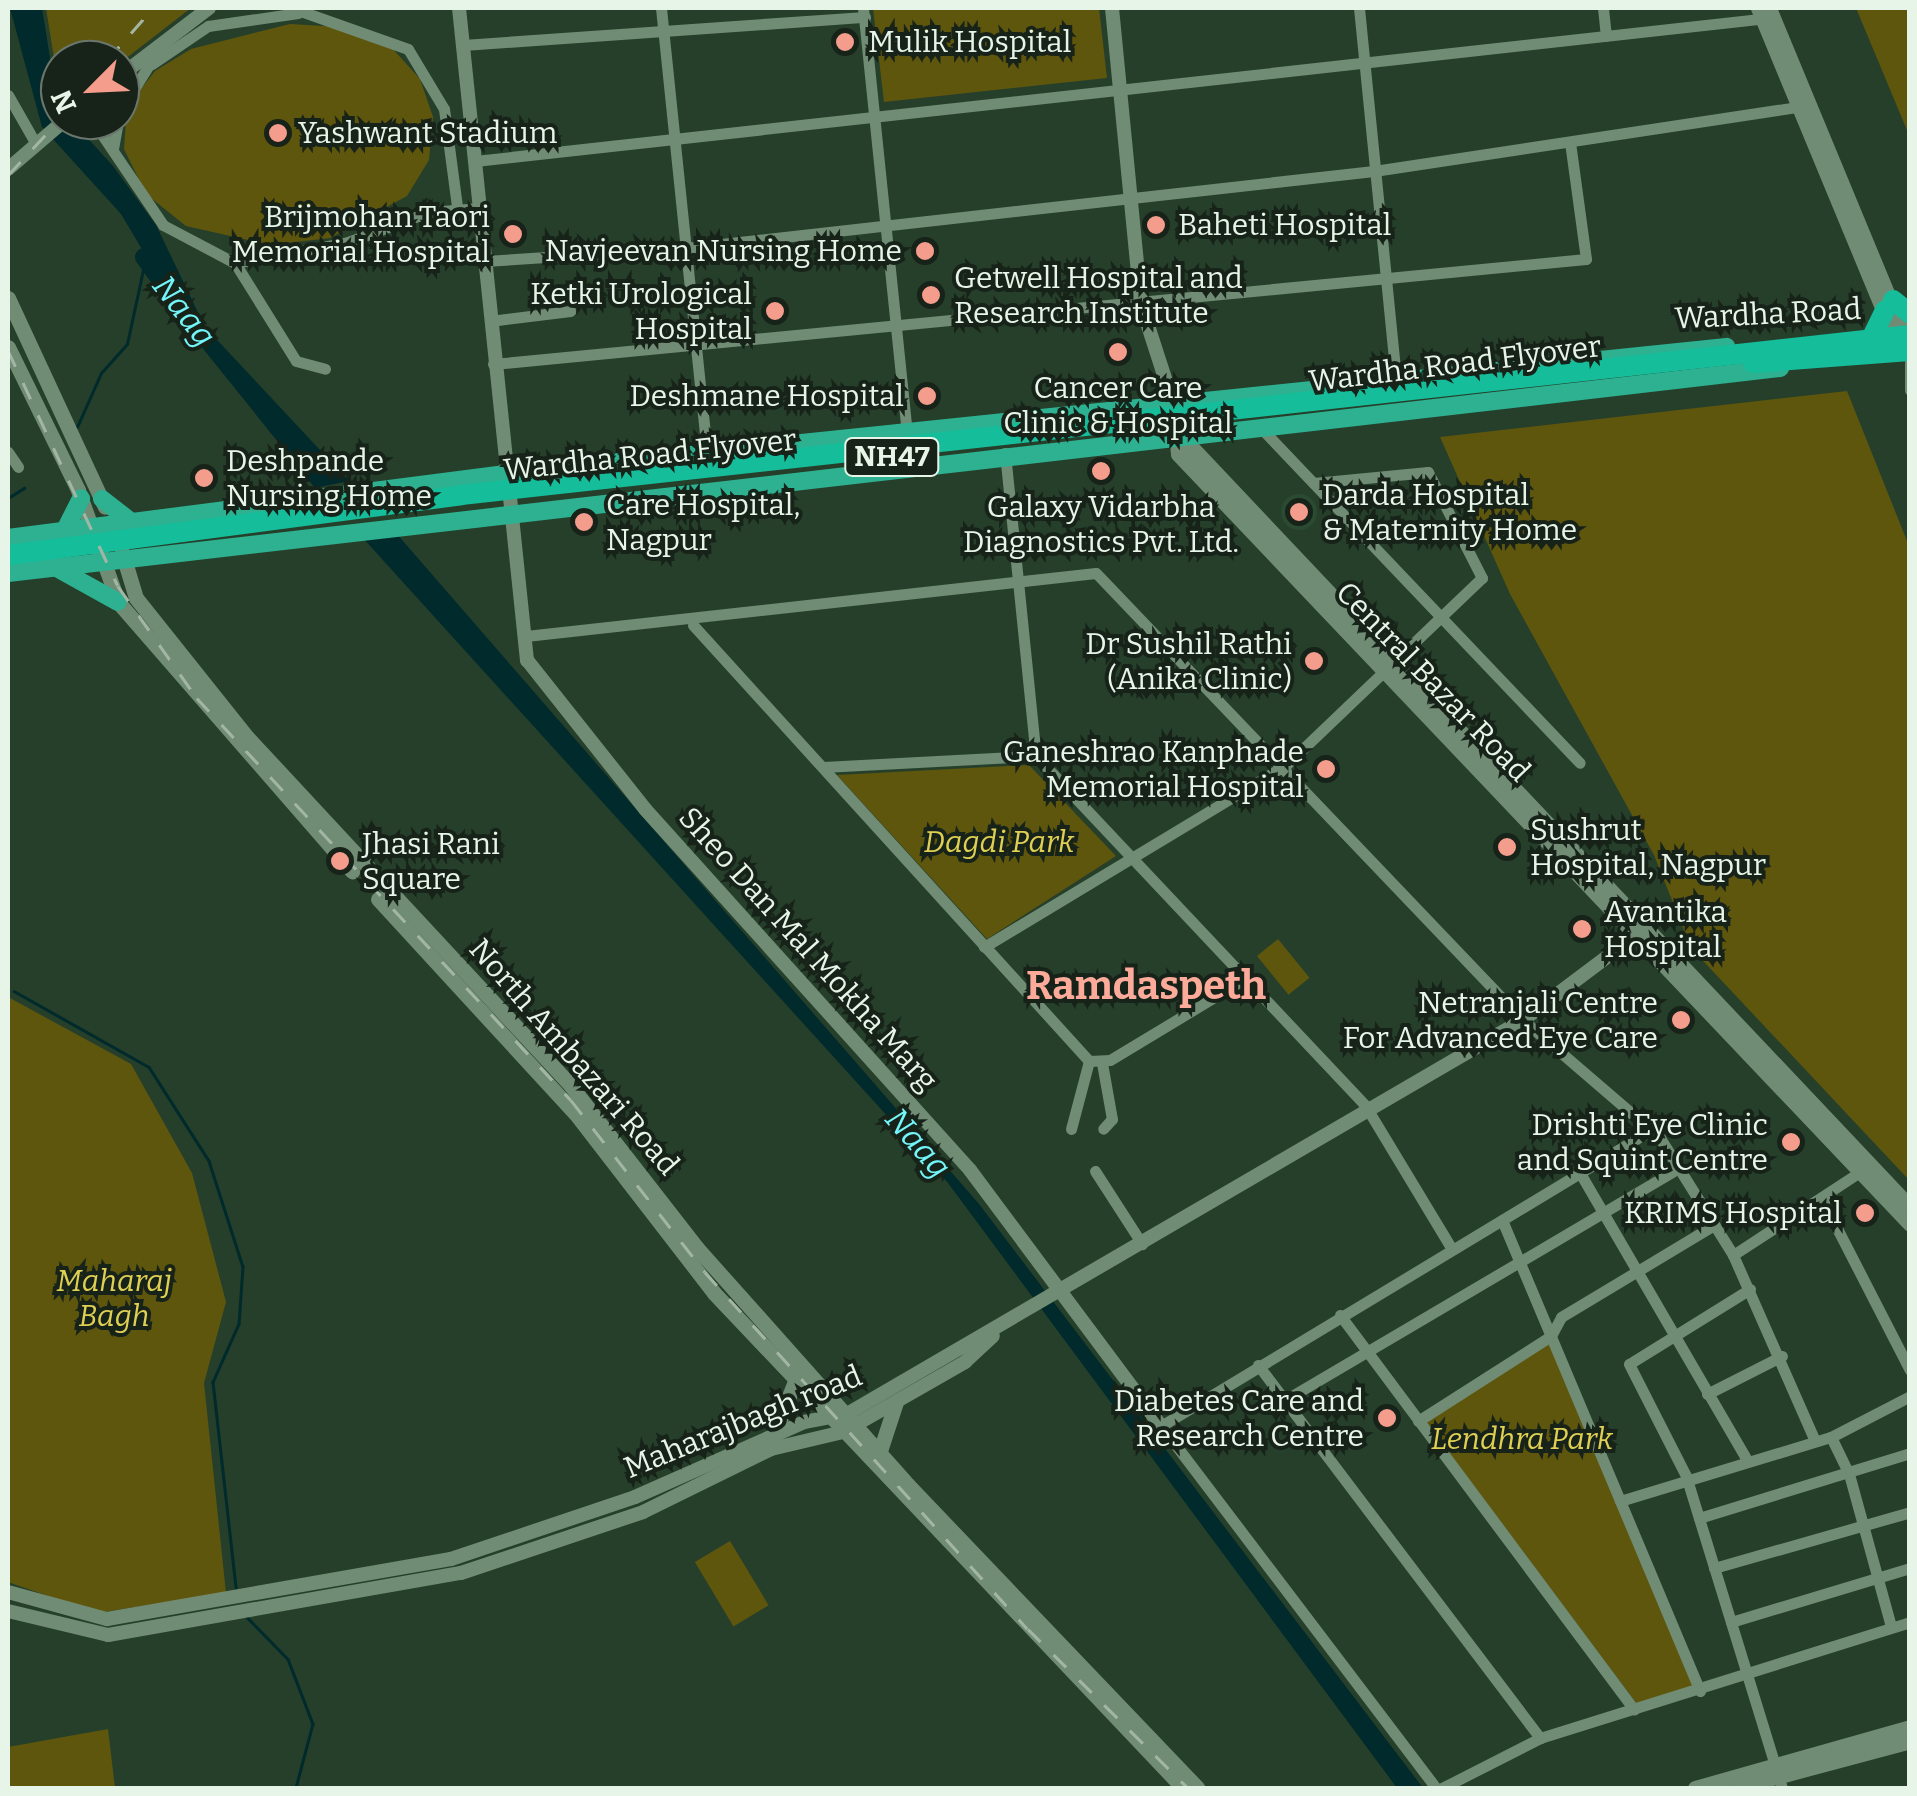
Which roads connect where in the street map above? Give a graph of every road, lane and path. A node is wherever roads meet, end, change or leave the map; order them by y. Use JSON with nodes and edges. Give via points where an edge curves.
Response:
{"nodes":[{"id":1,"x":210,"y":8,"type":"edge"},
{"id":2,"x":459,"y":8,"type":"edge"},
{"id":3,"x":661,"y":8,"type":"edge"},
{"id":4,"x":1112,"y":8,"type":"edge"},
{"id":5,"x":1359,"y":8,"type":"edge"},
{"id":6,"x":1603,"y":8,"type":"edge"},
{"id":7,"x":295,"y":10,"type":"edge"},
{"id":8,"x":864,"y":12,"type":"edge"},
{"id":9,"x":1765,"y":13,"type":"edge"},
{"id":10,"x":664,"y":31,"type":"junction"},
{"id":11,"x":1606,"y":36,"type":"junction"},
{"id":12,"x":463,"y":46,"type":"junction"},
{"id":13,"x":140,"y":61,"type":"edge"},
{"id":14,"x":1364,"y":62,"type":"junction"},
{"id":15,"x":152,"y":64,"type":"junction"},
{"id":16,"x":140,"y":68,"type":"edge"},
{"id":17,"x":140,"y":82,"type":"edge"},
{"id":18,"x":1121,"y":88,"type":"junction"},
{"id":19,"x":8,"y":95,"type":"edge"},
{"id":20,"x":1798,"y":107,"type":"junction"},
{"id":21,"x":875,"y":116,"type":"junction"},
{"id":22,"x":675,"y":137,"type":"junction"},
{"id":23,"x":40,"y":138,"type":"edge"},
{"id":24,"x":40,"y":140,"type":"edge"},
{"id":25,"x":106,"y":140,"type":"edge"},
{"id":26,"x":115,"y":140,"type":"edge"},
{"id":27,"x":1570,"y":142,"type":"junction"},
{"id":28,"x":113,"y":149,"type":"junction"},
{"id":29,"x":475,"y":161,"type":"junction"},
{"id":30,"x":8,"y":168,"type":"edge"},
{"id":31,"x":1374,"y":171,"type":"junction"},
{"id":32,"x":1130,"y":193,"type":"junction"},
{"id":33,"x":457,"y":207,"type":"junction"},
{"id":34,"x":480,"y":208,"type":"junction"},
{"id":35,"x":884,"y":222,"type":"junction"},
{"id":36,"x":685,"y":248,"type":"junction"},
{"id":37,"x":485,"y":260,"type":"junction"},
{"id":38,"x":235,"y":263,"type":"junction"},
{"id":39,"x":1385,"y":281,"type":"junction"},
{"id":40,"x":8,"y":298,"type":"edge"},
{"id":41,"x":1141,"y":304,"type":"junction"},
{"id":42,"x":1889,"y":305,"type":"junction"},
{"id":43,"x":570,"y":312,"type":"dead end"},
{"id":44,"x":490,"y":321,"type":"junction"},
{"id":45,"x":896,"y":326,"type":"junction"},
{"id":46,"x":1871,"y":339,"type":"junction"},
{"id":47,"x":1906,"y":343,"type":"edge"},
{"id":48,"x":8,"y":347,"type":"edge"},
{"id":49,"x":696,"y":348,"type":"junction"},
{"id":50,"x":1801,"y":354,"type":"junction"},
{"id":51,"x":1773,"y":358,"type":"junction"},
{"id":52,"x":493,"y":364,"type":"junction"},
{"id":53,"x":325,"y":368,"type":"dead end"},
{"id":54,"x":1396,"y":381,"type":"junction"},
{"id":55,"x":1910,"y":390,"type":"edge"},
{"id":56,"x":1172,"y":403,"type":"junction"},
{"id":57,"x":1259,"y":426,"type":"junction"},
{"id":58,"x":907,"y":432,"type":"junction"},
{"id":59,"x":1177,"y":434,"type":"junction"},
{"id":60,"x":8,"y":452,"type":"edge"},
{"id":61,"x":1005,"y":453,"type":"junction"},
{"id":62,"x":707,"y":456,"type":"junction"},
{"id":63,"x":18,"y":467,"type":"dead end"},
{"id":64,"x":512,"y":473,"type":"junction"},
{"id":65,"x":1314,"y":483,"type":"junction"},
{"id":66,"x":81,"y":498,"type":"junction"},
{"id":67,"x":102,"y":500,"type":"junction"},
{"id":68,"x":515,"y":508,"type":"junction"},
{"id":69,"x":134,"y":523,"type":"junction"},
{"id":70,"x":113,"y":525,"type":"junction"},
{"id":71,"x":67,"y":526,"type":"junction"},
{"id":72,"x":90,"y":527,"type":"junction"},
{"id":73,"x":8,"y":538,"type":"edge"},
{"id":74,"x":8,"y":555,"type":"edge"},
{"id":75,"x":123,"y":555,"type":"junction"},
{"id":76,"x":101,"y":558,"type":"junction"},
{"id":77,"x":8,"y":565,"type":"edge"},
{"id":78,"x":51,"y":565,"type":"junction"},
{"id":79,"x":8,"y":573,"type":"edge"},
{"id":80,"x":1019,"y":582,"type":"junction"},
{"id":81,"x":118,"y":602,"type":"junction"},
{"id":82,"x":1443,"y":618,"type":"junction"},
{"id":83,"x":693,"y":625,"type":"junction"},
{"id":84,"x":526,"y":636,"type":"junction"},
{"id":85,"x":1391,"y":667,"type":"junction"},
{"id":86,"x":1036,"y":756,"type":"junction"},
{"id":87,"x":1580,"y":762,"type":"dead end"},
{"id":88,"x":261,"y":764,"type":"junction"},
{"id":89,"x":1286,"y":766,"type":"junction"},
{"id":90,"x":823,"y":767,"type":"junction"},
{"id":91,"x":1132,"y":858,"type":"junction"},
{"id":92,"x":1641,"y":932,"type":"junction"},
{"id":93,"x":984,"y":946,"type":"junction"},
{"id":94,"x":1246,"y":978,"type":"junction"},
{"id":95,"x":1523,"y":1020,"type":"junction"},
{"id":96,"x":1096,"y":1062,"type":"junction"},
{"id":97,"x":1366,"y":1105,"type":"junction"},
{"id":98,"x":1103,"y":1128,"type":"dead end"},
{"id":99,"x":1070,"y":1129,"type":"dead end"},
{"id":100,"x":1651,"y":1130,"type":"junction"},
{"id":101,"x":1679,"y":1168,"type":"junction"},
{"id":102,"x":1095,"y":1172,"type":"dead end"},
{"id":103,"x":1860,"y":1172,"type":"junction"},
{"id":104,"x":1580,"y":1173,"type":"junction"},
{"id":105,"x":1823,"y":1201,"type":"junction"},
{"id":106,"x":1910,"y":1207,"type":"edge"},
{"id":107,"x":1602,"y":1211,"type":"junction"},
{"id":108,"x":1502,"y":1220,"type":"junction"},
{"id":109,"x":1910,"y":1224,"type":"edge"},
{"id":110,"x":1714,"y":1225,"type":"junction"},
{"id":111,"x":1142,"y":1244,"type":"junction"},
{"id":112,"x":1452,"y":1250,"type":"junction"},
{"id":113,"x":1733,"y":1255,"type":"junction"},
{"id":114,"x":1520,"y":1261,"type":"junction"},
{"id":115,"x":1639,"y":1273,"type":"junction"},
{"id":116,"x":1750,"y":1290,"type":"junction"},
{"id":117,"x":1065,"y":1292,"type":"junction"},
{"id":118,"x":1340,"y":1315,"type":"junction"},
{"id":119,"x":1675,"y":1333,"type":"junction"},
{"id":120,"x":993,"y":1336,"type":"junction"},
{"id":121,"x":1551,"y":1336,"type":"junction"},
{"id":122,"x":1367,"y":1351,"type":"junction"},
{"id":123,"x":1782,"y":1356,"type":"junction"},
{"id":124,"x":1258,"y":1365,"type":"junction"},
{"id":125,"x":1910,"y":1370,"type":"edge"},
{"id":126,"x":795,"y":1381,"type":"junction"},
{"id":127,"x":1707,"y":1394,"type":"junction"},
{"id":128,"x":1910,"y":1396,"type":"edge"},
{"id":129,"x":1285,"y":1400,"type":"junction"},
{"id":130,"x":896,"y":1402,"type":"junction"},
{"id":131,"x":829,"y":1418,"type":"junction"},
{"id":132,"x":1418,"y":1420,"type":"junction"},
{"id":133,"x":849,"y":1424,"type":"junction"},
{"id":134,"x":1160,"y":1426,"type":"junction"},
{"id":135,"x":774,"y":1435,"type":"junction"},
{"id":136,"x":1830,"y":1437,"type":"junction"},
{"id":137,"x":1815,"y":1441,"type":"junction"},
{"id":138,"x":880,"y":1451,"type":"junction"},
{"id":139,"x":1910,"y":1452,"type":"edge"},
{"id":140,"x":1747,"y":1460,"type":"junction"},
{"id":141,"x":1850,"y":1474,"type":"junction"},
{"id":142,"x":1686,"y":1476,"type":"junction"},
{"id":143,"x":1620,"y":1501,"type":"junction"},
{"id":144,"x":1910,"y":1512,"type":"edge"},
{"id":145,"x":1698,"y":1518,"type":"junction"},
{"id":146,"x":1864,"y":1526,"type":"junction"},
{"id":147,"x":1714,"y":1568,"type":"junction"},
{"id":148,"x":1910,"y":1568,"type":"edge"},
{"id":149,"x":1878,"y":1576,"type":"junction"},
{"id":150,"x":8,"y":1592,"type":"edge"},
{"id":151,"x":8,"y":1611,"type":"edge"},
{"id":152,"x":1731,"y":1622,"type":"junction"},
{"id":153,"x":1910,"y":1622,"type":"edge"},
{"id":154,"x":1890,"y":1627,"type":"junction"},
{"id":155,"x":1746,"y":1669,"type":"junction"},
{"id":156,"x":1700,"y":1691,"type":"junction"},
{"id":157,"x":1634,"y":1709,"type":"junction"},
{"id":158,"x":1910,"y":1727,"type":"edge"},
{"id":159,"x":1540,"y":1738,"type":"junction"},
{"id":160,"x":1910,"y":1741,"type":"edge"},
{"id":161,"x":1779,"y":1777,"type":"edge"},
{"id":162,"x":1183,"y":1788,"type":"edge"},
{"id":163,"x":1198,"y":1788,"type":"edge"},
{"id":164,"x":1439,"y":1788,"type":"edge"},
{"id":165,"x":1696,"y":1788,"type":"edge"},
{"id":166,"x":1734,"y":1788,"type":"edge"}],
"edges":[{"from":1,"to":13,"type":"street"},
{"from":2,"to":12,"type":"street","name":"Sheo Dan Mal Mokha Marg"},
{"from":3,"to":10,"type":"street"},
{"from":4,"to":18,"type":"street"},
{"from":5,"to":14,"type":"street"},
{"from":6,"to":11,"type":"street"},
{"from":7,"to":15,"type":"street","via":[[208,26]]},
{"from":7,"to":33,"type":"street","via":[[389,37],[426,70],[444,108]]},
{"from":8,"to":10,"type":"street"},
{"from":8,"to":21,"type":"street"},
{"from":9,"to":11,"type":"street"},
{"from":9,"to":20,"type":"main road"},
{"from":9,"to":42,"type":"main road"},
{"from":10,"to":12,"type":"street"},
{"from":10,"to":22,"type":"street"},
{"from":11,"to":14,"type":"street"},
{"from":12,"to":29,"type":"street","name":"Sheo Dan Mal Mokha Marg"},
{"from":14,"to":18,"type":"street"},
{"from":14,"to":31,"type":"street"},
{"from":15,"to":16,"type":"street"},
{"from":15,"to":17,"type":"street"},
{"from":18,"to":21,"type":"street"},
{"from":18,"to":32,"type":"street"},
{"from":19,"to":23,"type":"street"},
{"from":20,"to":27,"type":"street"},
{"from":20,"to":42,"type":"main road"},
{"from":21,"to":22,"type":"street"},
{"from":21,"to":35,"type":"street"},
{"from":22,"to":29,"type":"street"},
{"from":22,"to":36,"type":"street"},
{"from":24,"to":30,"type":"street"},
{"from":25,"to":28,"type":"street"},
{"from":26,"to":28,"type":"street"},
{"from":27,"to":31,"type":"street"},
{"from":27,"to":39,"type":"street","via":[[1586,259]]},
{"from":28,"to":38,"type":"street","via":[[163,226]]},
{"from":29,"to":34,"type":"street","name":"Sheo Dan Mal Mokha Marg"},
{"from":31,"to":32,"type":"street"},
{"from":31,"to":39,"type":"street"},
{"from":32,"to":35,"type":"street"},
{"from":32,"to":41,"type":"street"},
{"from":33,"to":34,"type":"street"},
{"from":33,"to":38,"type":"street","via":[[348,242]]},
{"from":34,"to":37,"type":"street","name":"Sheo Dan Mal Mokha Marg"},
{"from":35,"to":36,"type":"street"},
{"from":35,"to":45,"type":"street"},
{"from":36,"to":37,"type":"street"},
{"from":36,"to":49,"type":"street"},
{"from":37,"to":44,"type":"street","name":"Sheo Dan Mal Mokha Marg"},
{"from":38,"to":53,"type":"street","via":[[296,362]]},
{"from":39,"to":41,"type":"street"},
{"from":39,"to":54,"type":"street"},
{"from":40,"to":67,"type":"main road","name":"North Ambazari Road"},
{"from":41,"to":45,"type":"street"},
{"from":41,"to":56,"type":"street"},
{"from":42,"to":46,"type":"highway"},
{"from":42,"to":47,"type":"highway"},
{"from":43,"to":44,"type":"street"},
{"from":44,"to":52,"type":"street","name":"Sheo Dan Mal Mokha Marg"},
{"from":45,"to":49,"type":"street"},
{"from":45,"to":58,"type":"street"},
{"from":46,"to":47,"type":"highway","name":"Wardha Road","number":"NH47"},
{"from":46,"to":50,"type":"highway","name":"Wardha Road","number":"NH47"},
{"from":47,"to":50,"type":"highway","number":"NH47"},
{"from":47,"to":55,"type":"street"},
{"from":48,"to":66,"type":"main road","name":"North Ambazari Road"},
{"from":49,"to":52,"type":"street"},
{"from":49,"to":62,"type":"street"},
{"from":50,"to":51,"type":"highway","number":"NH47"},
{"from":50,"to":54,"type":"main road","name":"Wardha Road","via":[[1630,354]]},
{"from":50,"to":57,"type":"main road","via":[[1602,391]]},
{"from":51,"to":74,"type":"highway","name":"Wardha Road Flyover","number":"NH47","via":[[461,495]]},
{"from":51,"to":77,"type":"highway","name":"Wardha Road Flyover","number":"NH47","via":[[403,512]]},
{"from":52,"to":64,"type":"street","name":"Sheo Dan Mal Mokha Marg"},
{"from":54,"to":56,"type":"main road","name":"Wardha Road"},
{"from":56,"to":58,"type":"main road","name":"Wardha Road"},
{"from":56,"to":59,"type":"main road"},
{"from":57,"to":59,"type":"main road"},
{"from":57,"to":65,"type":"street"},
{"from":58,"to":62,"type":"main road","name":"Wardha Road"},
{"from":59,"to":61,"type":"main road"},
{"from":59,"to":85,"type":"main road","name":"Central Bazar Road","via":[[1200,447]]},
{"from":60,"to":63,"type":"street"},
{"from":61,"to":68,"type":"main road"},
{"from":61,"to":80,"type":"street"},
{"from":62,"to":64,"type":"main road","name":"Wardha Road"},
{"from":64,"to":68,"type":"street","name":"Sheo Dan Mal Mokha Marg"},
{"from":64,"to":69,"type":"main road","name":"Wardha Road"},
{"from":65,"to":82,"type":"street"},
{"from":65,"to":82,"type":"street","via":[[1428,472],[1482,578]]},
{"from":66,"to":71,"type":"main road"},
{"from":66,"to":72,"type":"main road","name":"North Ambazari Road"},
{"from":67,"to":69,"type":"main road"},
{"from":67,"to":70,"type":"main road","name":"North Ambazari Road"},
{"from":68,"to":75,"type":"main road"},
{"from":68,"to":84,"type":"street","name":"Sheo Dan Mal Mokha Marg"},
{"from":69,"to":70,"type":"main road","name":"Wardha Road"},
{"from":70,"to":72,"type":"main road","name":"Wardha Road"},
{"from":70,"to":75,"type":"main road","name":"North Ambazari Road"},
{"from":71,"to":72,"type":"main road","name":"Wardha Road"},
{"from":71,"to":73,"type":"main road","name":"Wardha Road"},
{"from":72,"to":76,"type":"main road","name":"North Ambazari Road"},
{"from":75,"to":76,"type":"main road"},
{"from":75,"to":88,"type":"main road","name":"North Ambazari Road","via":[[136,598]]},
{"from":76,"to":78,"type":"main road"},
{"from":76,"to":81,"type":"main road","name":"North Ambazari Road"},
{"from":78,"to":79,"type":"main road"},
{"from":78,"to":81,"type":"main road"},
{"from":80,"to":83,"type":"street"},
{"from":80,"to":86,"type":"street"},
{"from":80,"to":89,"type":"street","via":[[1096,573]]},
{"from":81,"to":88,"type":"main road","name":"North Ambazari Road"},
{"from":82,"to":85,"type":"street"},
{"from":82,"to":87,"type":"street"},
{"from":83,"to":84,"type":"street"},
{"from":83,"to":90,"type":"street"},
{"from":84,"to":117,"type":"street","name":"Sheo Dan Mal Mokha Marg","via":[[542,686],[970,1170]]},
{"from":85,"to":89,"type":"street"},
{"from":85,"to":92,"type":"main road","name":"Central Bazar Road"},
{"from":86,"to":90,"type":"street"},
{"from":86,"to":91,"type":"street"},
{"from":88,"to":126,"type":"main road","name":"North Ambazari Road","via":[[576,1113],[714,1294]]},
{"from":88,"to":133,"type":"main road","name":"North Ambazari Road","via":[[571,1086]]},
{"from":89,"to":91,"type":"street"},
{"from":89,"to":95,"type":"street"},
{"from":90,"to":93,"type":"street"},
{"from":91,"to":93,"type":"street"},
{"from":91,"to":94,"type":"street"},
{"from":92,"to":95,"type":"street"},
{"from":92,"to":103,"type":"main road","name":"Central Bazar Road"},
{"from":92,"to":106,"type":"main road","name":"Central Bazar Road"},
{"from":93,"to":96,"type":"street"},
{"from":94,"to":96,"type":"street"},
{"from":94,"to":97,"type":"street"},
{"from":95,"to":97,"type":"street"},
{"from":95,"to":100,"type":"street"},
{"from":96,"to":98,"type":"street","via":[[1112,1119]]},
{"from":96,"to":99,"type":"street"},
{"from":97,"to":111,"type":"street"},
{"from":97,"to":112,"type":"street"},
{"from":100,"to":101,"type":"street"},
{"from":100,"to":104,"type":"street"},
{"from":101,"to":107,"type":"street"},
{"from":101,"to":110,"type":"street"},
{"from":102,"to":111,"type":"street"},
{"from":103,"to":105,"type":"street"},
{"from":103,"to":109,"type":"main road","name":"Central Bazar Road"},
{"from":104,"to":107,"type":"street"},
{"from":104,"to":108,"type":"street"},
{"from":105,"to":113,"type":"street"},
{"from":105,"to":125,"type":"street"},
{"from":107,"to":114,"type":"street"},
{"from":107,"to":115,"type":"street"},
{"from":108,"to":112,"type":"street"},
{"from":108,"to":114,"type":"street"},
{"from":110,"to":113,"type":"street"},
{"from":110,"to":115,"type":"street"},
{"from":111,"to":117,"type":"street"},
{"from":112,"to":118,"type":"street"},
{"from":113,"to":116,"type":"street"},
{"from":114,"to":121,"type":"street"},
{"from":114,"to":122,"type":"street"},
{"from":115,"to":119,"type":"street"},
{"from":115,"to":121,"type":"street","via":[[1561,1317]]},
{"from":116,"to":119,"type":"street"},
{"from":116,"to":123,"type":"street"},
{"from":117,"to":120,"type":"street"},
{"from":117,"to":134,"type":"street","name":"Sheo Dan Mal Mokha Marg"},
{"from":118,"to":122,"type":"street"},
{"from":118,"to":124,"type":"street"},
{"from":119,"to":127,"type":"street"},
{"from":119,"to":142,"type":"street","via":[[1628,1364]]},
{"from":120,"to":130,"type":"street","name":"Maharajbagh road"},
{"from":120,"to":133,"type":"street","name":"Maharajbagh road"},
{"from":121,"to":132,"type":"street"},
{"from":121,"to":143,"type":"street"},
{"from":122,"to":129,"type":"street"},
{"from":122,"to":132,"type":"street"},
{"from":123,"to":127,"type":"street"},
{"from":123,"to":137,"type":"street"},
{"from":124,"to":129,"type":"street"},
{"from":124,"to":134,"type":"street"},
{"from":126,"to":131,"type":"main road","name":"North Ambazari Road"},
{"from":126,"to":135,"type":"main road"},
{"from":127,"to":140,"type":"street"},
{"from":128,"to":136,"type":"street"},
{"from":129,"to":159,"type":"street"},
{"from":130,"to":133,"type":"street","name":"Maharajbagh road"},
{"from":130,"to":138,"type":"main road"},
{"from":131,"to":133,"type":"main road","name":"North Ambazari Road"},
{"from":131,"to":135,"type":"street","name":"Maharajbagh road"},
{"from":132,"to":157,"type":"street"},
{"from":133,"to":138,"type":"main road","name":"North Ambazari Road"},
{"from":133,"to":151,"type":"street","name":"Maharajbagh road","via":[[771,1449],[643,1512],[461,1573],[108,1635]]},
{"from":133,"to":162,"type":"main road","name":"North Ambazari Road"},
{"from":134,"to":164,"type":"street"},
{"from":135,"to":150,"type":"street","name":"Maharajbagh road","via":[[635,1496],[452,1559],[107,1619]]},
{"from":136,"to":137,"type":"street"},
{"from":136,"to":141,"type":"street"},
{"from":137,"to":140,"type":"street"},
{"from":138,"to":163,"type":"main road","name":"North Ambazari Road"},
{"from":139,"to":141,"type":"street"},
{"from":140,"to":142,"type":"street"},
{"from":141,"to":145,"type":"street"},
{"from":141,"to":146,"type":"street"},
{"from":142,"to":143,"type":"street"},
{"from":142,"to":145,"type":"street"},
{"from":143,"to":156,"type":"street"},
{"from":144,"to":146,"type":"street"},
{"from":145,"to":147,"type":"street"},
{"from":146,"to":147,"type":"street"},
{"from":146,"to":149,"type":"street"},
{"from":147,"to":152,"type":"street"},
{"from":148,"to":149,"type":"street"},
{"from":149,"to":152,"type":"street"},
{"from":149,"to":154,"type":"street"},
{"from":152,"to":155,"type":"street"},
{"from":153,"to":154,"type":"street"},
{"from":154,"to":155,"type":"street"},
{"from":155,"to":156,"type":"street"},
{"from":155,"to":161,"type":"street"},
{"from":156,"to":157,"type":"street"},
{"from":157,"to":159,"type":"street"},
{"from":158,"to":161,"type":"main road"},
{"from":159,"to":164,"type":"street"},
{"from":160,"to":161,"type":"main road"},
{"from":161,"to":165,"type":"main road"},
{"from":161,"to":166,"type":"main road"}]}
